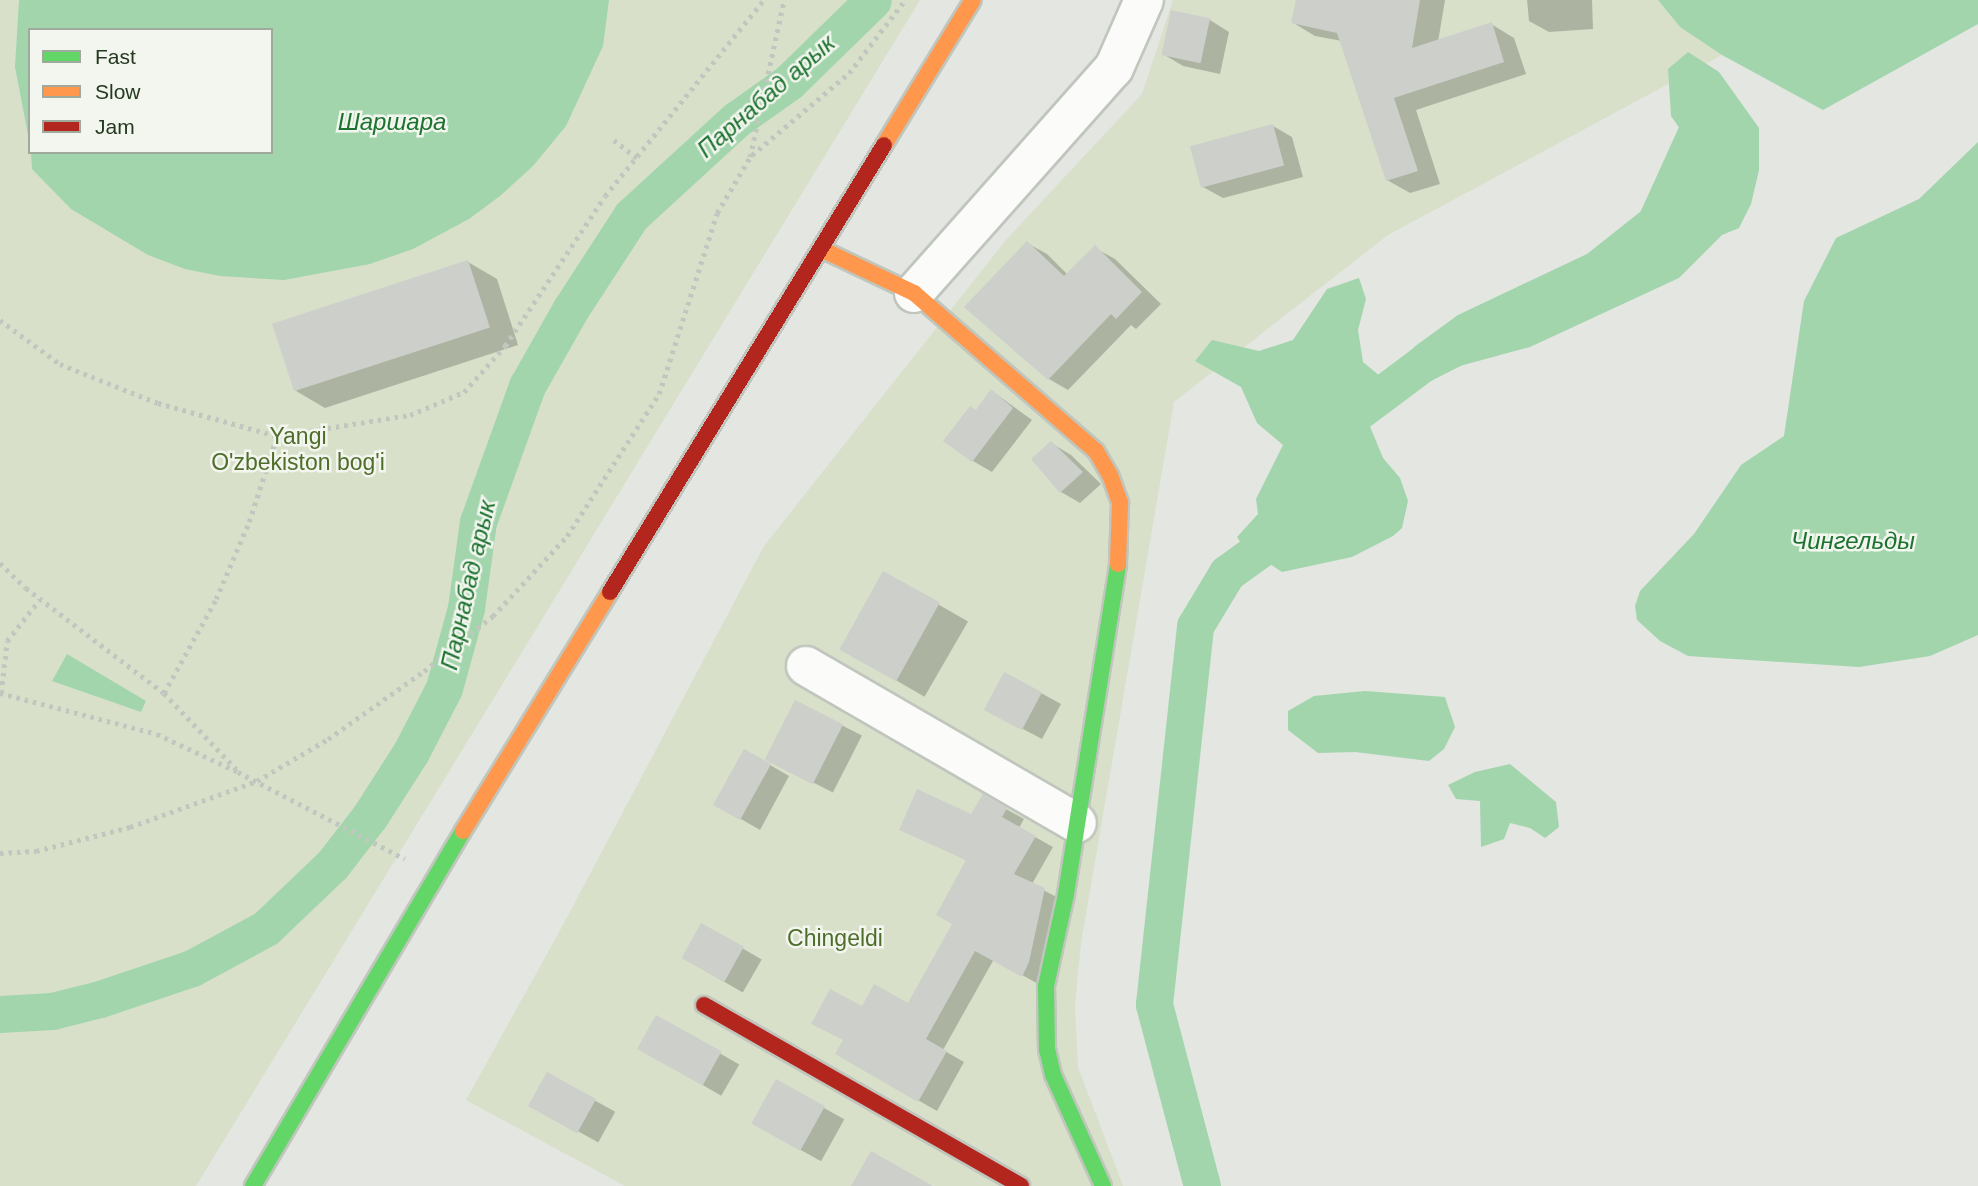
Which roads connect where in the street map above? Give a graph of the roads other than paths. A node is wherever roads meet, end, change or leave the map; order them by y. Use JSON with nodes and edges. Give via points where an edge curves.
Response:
{"nodes":[{"id":1,"x":973,"y":0,"type":"edge"},
{"id":2,"x":1144,"y":0,"type":"edge"},
{"id":3,"x":821,"y":249,"type":"junction"},
{"id":4,"x":914,"y":293,"type":"junction"},
{"id":5,"x":806,"y":666,"type":"dead end"},
{"id":6,"x":1077,"y":823,"type":"junction"},
{"id":7,"x":704,"y":1004,"type":"dead end"},
{"id":8,"x":253,"y":1186,"type":"edge"},
{"id":9,"x":1021,"y":1186,"type":"edge"},
{"id":10,"x":1104,"y":1186,"type":"edge"}],
"edges":[{"from":1,"to":3,"type":"street"},
{"from":2,"to":4,"type":"street","via":[[1114,68]]},
{"from":3,"to":4,"type":"street"},
{"from":3,"to":8,"type":"street","via":[[434,878]]},
{"from":4,"to":6,"type":"street","via":[[1096,451],[1120,503],[1117,580]]},
{"from":5,"to":6,"type":"street"},
{"from":6,"to":10,"type":"street","via":[[1046,986],[1048,1050],[1053,1075]]},
{"from":7,"to":9,"type":"street"}]}
